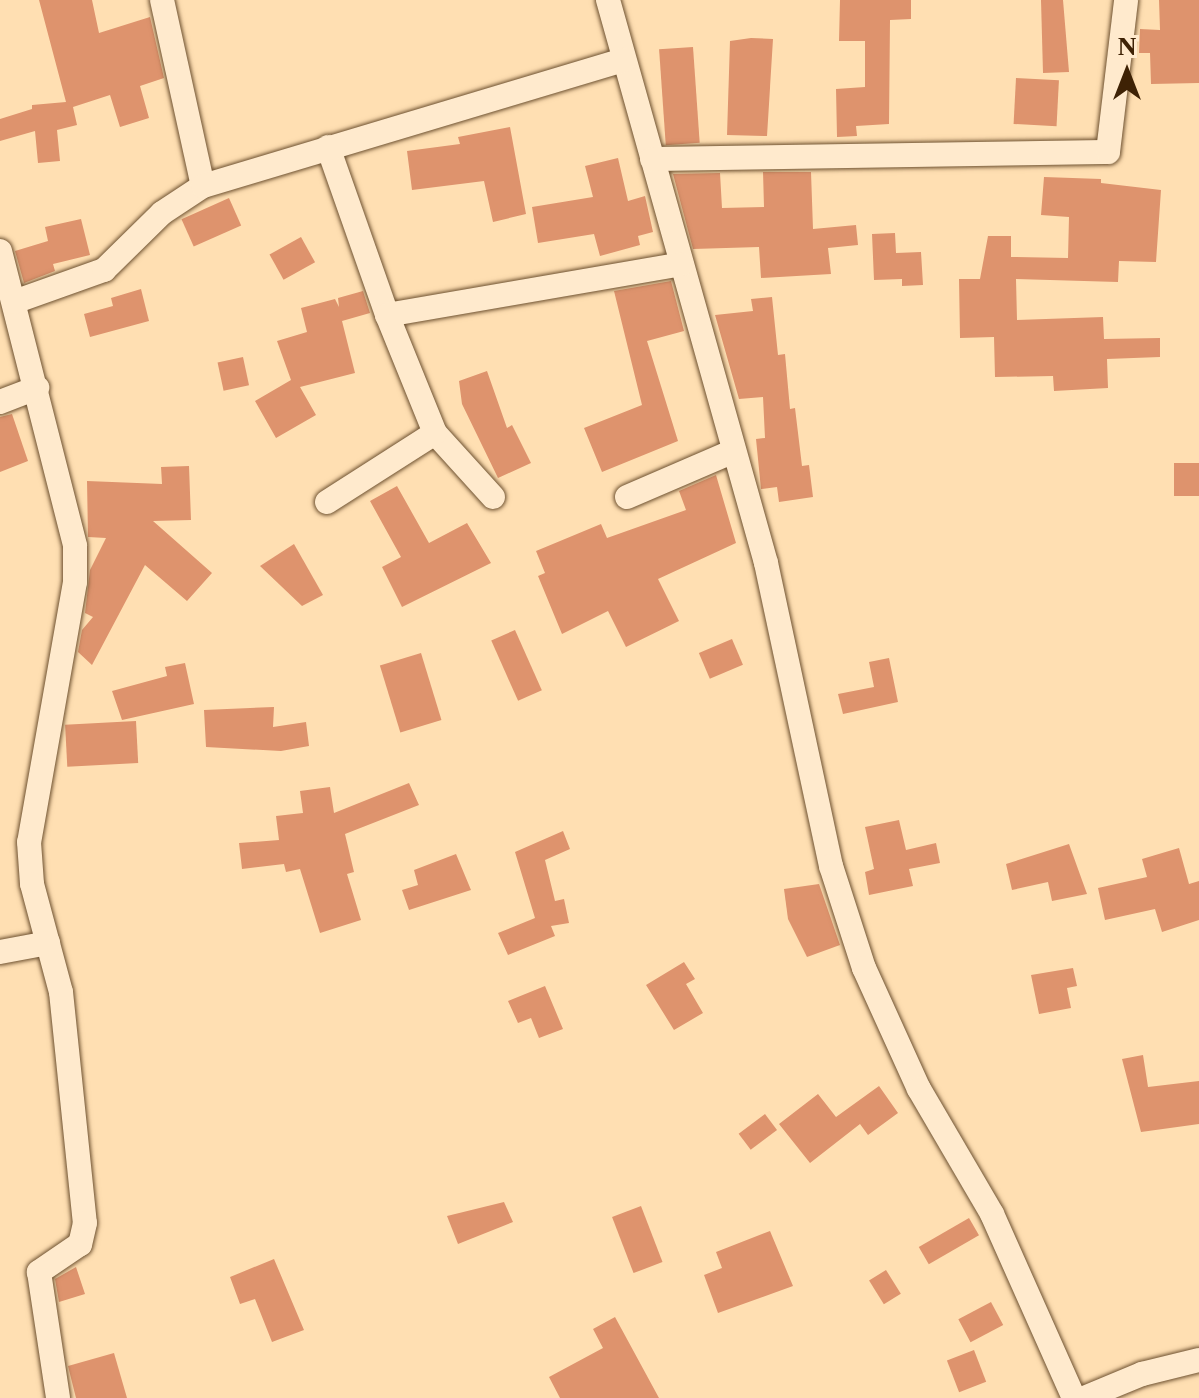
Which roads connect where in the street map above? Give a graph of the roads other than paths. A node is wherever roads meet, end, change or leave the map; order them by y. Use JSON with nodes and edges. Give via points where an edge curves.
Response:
{"nodes":[{"id":1,"x":162,"y":0,"type":"edge"},
{"id":2,"x":608,"y":0,"type":"edge"},
{"id":3,"x":1126,"y":0,"type":"edge"},
{"id":4,"x":624,"y":60,"type":"junction"},
{"id":5,"x":328,"y":147,"type":"junction"},
{"id":6,"x":652,"y":159,"type":"junction"},
{"id":7,"x":203,"y":186,"type":"junction"},
{"id":8,"x":0,"y":251,"type":"edge"},
{"id":9,"x":681,"y":264,"type":"junction"},
{"id":10,"x":14,"y":302,"type":"junction"},
{"id":11,"x":387,"y":315,"type":"junction"},
{"id":12,"x":37,"y":388,"type":"junction"},
{"id":13,"x":0,"y":402,"type":"edge"},
{"id":14,"x":435,"y":433,"type":"junction"},
{"id":15,"x":734,"y":451,"type":"junction"},
{"id":16,"x":493,"y":497,"type":"dead end"},
{"id":17,"x":627,"y":497,"type":"dead end"},
{"id":18,"x":327,"y":502,"type":"dead end"},
{"id":19,"x":48,"y":943,"type":"junction"},
{"id":20,"x":0,"y":952,"type":"edge"},
{"id":21,"x":1199,"y":1360,"type":"edge"},
{"id":22,"x":58,"y":1398,"type":"edge"},
{"id":23,"x":1074,"y":1398,"type":"edge"},
{"id":24,"x":1084,"y":1398,"type":"edge"}],
"edges":[{"from":1,"to":7,"type":"street"},
{"from":2,"to":4,"type":"street"},
{"from":3,"to":6,"type":"street","via":[[1108,152]]},
{"from":4,"to":5,"type":"street"},
{"from":4,"to":6,"type":"street"},
{"from":5,"to":7,"type":"street"},
{"from":5,"to":11,"type":"street"},
{"from":6,"to":9,"type":"street"},
{"from":7,"to":10,"type":"street","via":[[162,213],[104,270]]},
{"from":8,"to":10,"type":"street"},
{"from":9,"to":11,"type":"street"},
{"from":9,"to":15,"type":"street"},
{"from":10,"to":12,"type":"street"},
{"from":11,"to":14,"type":"street"},
{"from":12,"to":13,"type":"street"},
{"from":12,"to":19,"type":"street","via":[[75,546],[75,582],[29,842],[32,884]]},
{"from":14,"to":16,"type":"street"},
{"from":14,"to":18,"type":"street"},
{"from":15,"to":17,"type":"street"},
{"from":15,"to":23,"type":"street","via":[[766,563],[831,866],[864,968],[919,1089],[992,1214]]},
{"from":19,"to":20,"type":"street"},
{"from":19,"to":22,"type":"street","via":[[61,992],[85,1223],[80,1244],[39,1272]]},
{"from":21,"to":24,"type":"street","via":[[1142,1374]]}]}
